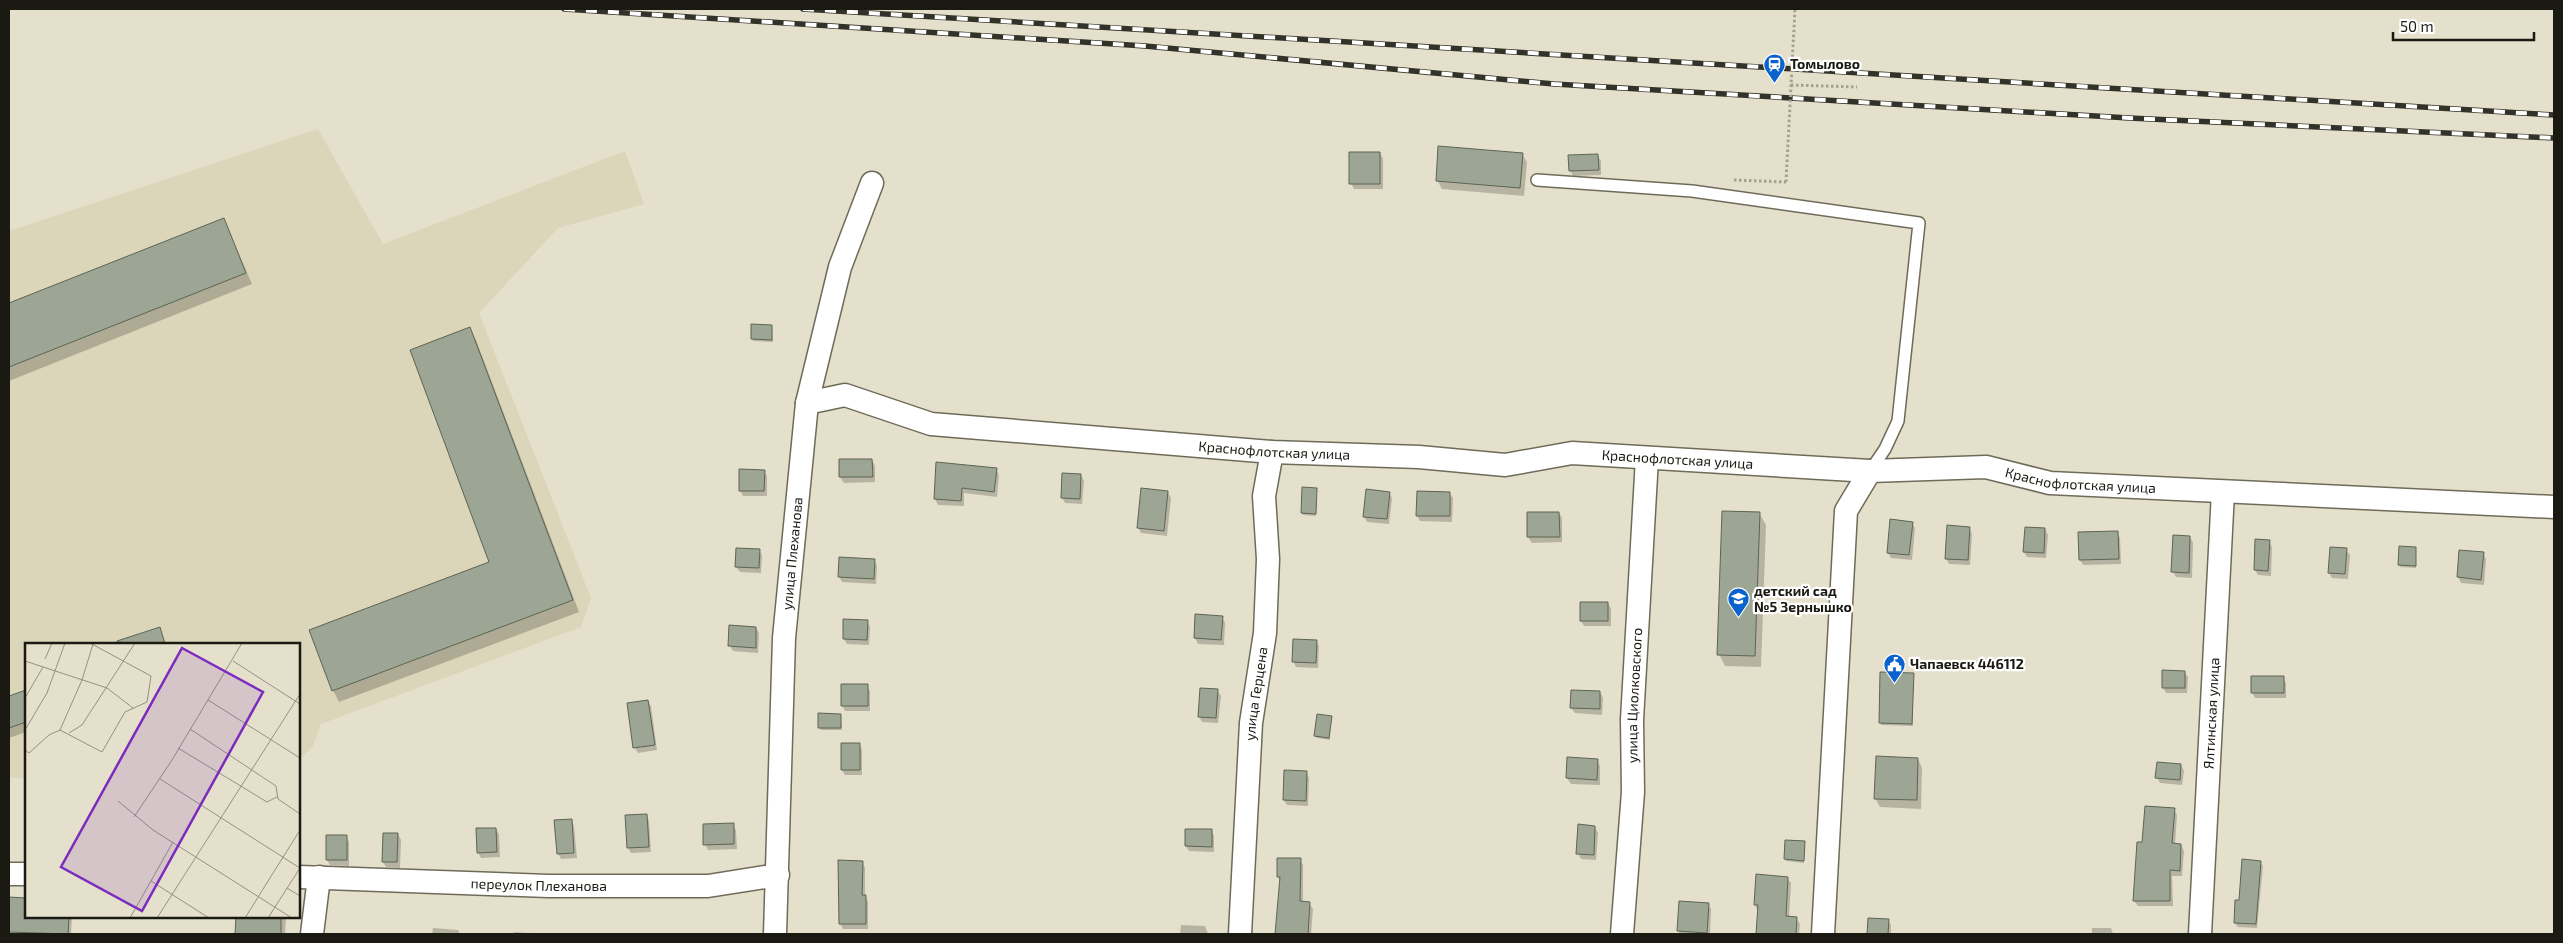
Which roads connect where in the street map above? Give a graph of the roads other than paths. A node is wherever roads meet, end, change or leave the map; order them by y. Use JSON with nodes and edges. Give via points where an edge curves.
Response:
{"nodes":[{"id":1,"x":1537,"y":180,"type":"dead end"},
{"id":2,"x":872,"y":183,"type":"dead end"},
{"id":3,"x":807,"y":403,"type":"junction"},
{"id":4,"x":1272,"y":452,"type":"junction"},
{"id":5,"x":1648,"y":458,"type":"junction"},
{"id":6,"x":1870,"y":472,"type":"junction"},
{"id":7,"x":2223,"y":492,"type":"junction"},
{"id":8,"x":2554,"y":507,"type":"edge"},
{"id":9,"x":9,"y":874,"type":"edge"},
{"id":10,"x":25,"y":874,"type":"edge"},
{"id":11,"x":778,"y":875,"type":"junction"},
{"id":12,"x":309,"y":877,"type":"edge"},
{"id":13,"x":312,"y":934,"type":"edge"},
{"id":14,"x":775,"y":934,"type":"edge"},
{"id":15,"x":1240,"y":934,"type":"edge"},
{"id":16,"x":1622,"y":934,"type":"edge"},
{"id":17,"x":1823,"y":934,"type":"edge"},
{"id":18,"x":2200,"y":934,"type":"edge"}],
"edges":[{"from":1,"to":6,"type":"lane","via":[[1692,191],[1919,223],[1898,421]]},
{"from":2,"to":3,"type":"street","name":"улица Плеханова","via":[[840,267]]},
{"from":3,"to":4,"type":"street","name":"Краснофлотская улица","via":[[844,395],[931,424]]},
{"from":3,"to":11,"type":"street","name":"улица Плеханова","via":[[784,638]]},
{"from":4,"to":5,"type":"street","name":"Краснофлотская улица","via":[[1419,457],[1505,465],[1572,453]]},
{"from":4,"to":15,"type":"street","name":"улица Герцена","via":[[1264,496],[1268,559],[1265,633],[1251,723]]},
{"from":5,"to":6,"type":"street","name":"Краснофлотская улица"},
{"from":5,"to":16,"type":"street","name":"улица Циолковского","via":[[1632,720],[1634,792]]},
{"from":6,"to":7,"type":"street","name":"Краснофлотская улица","via":[[1986,466],[2050,483]]},
{"from":6,"to":17,"type":"street","via":[[1846,511]]},
{"from":7,"to":8,"type":"street","name":"Краснофлотская улица"},
{"from":7,"to":18,"type":"street","name":"Ялтинская улица"},
{"from":9,"to":10,"type":"street"},
{"from":11,"to":12,"type":"street","name":"переулок Плеханова","via":[[708,886],[548,886]]},
{"from":11,"to":14,"type":"street","name":"улица Плеханова"},
{"from":12,"to":13,"type":"street"}]}
